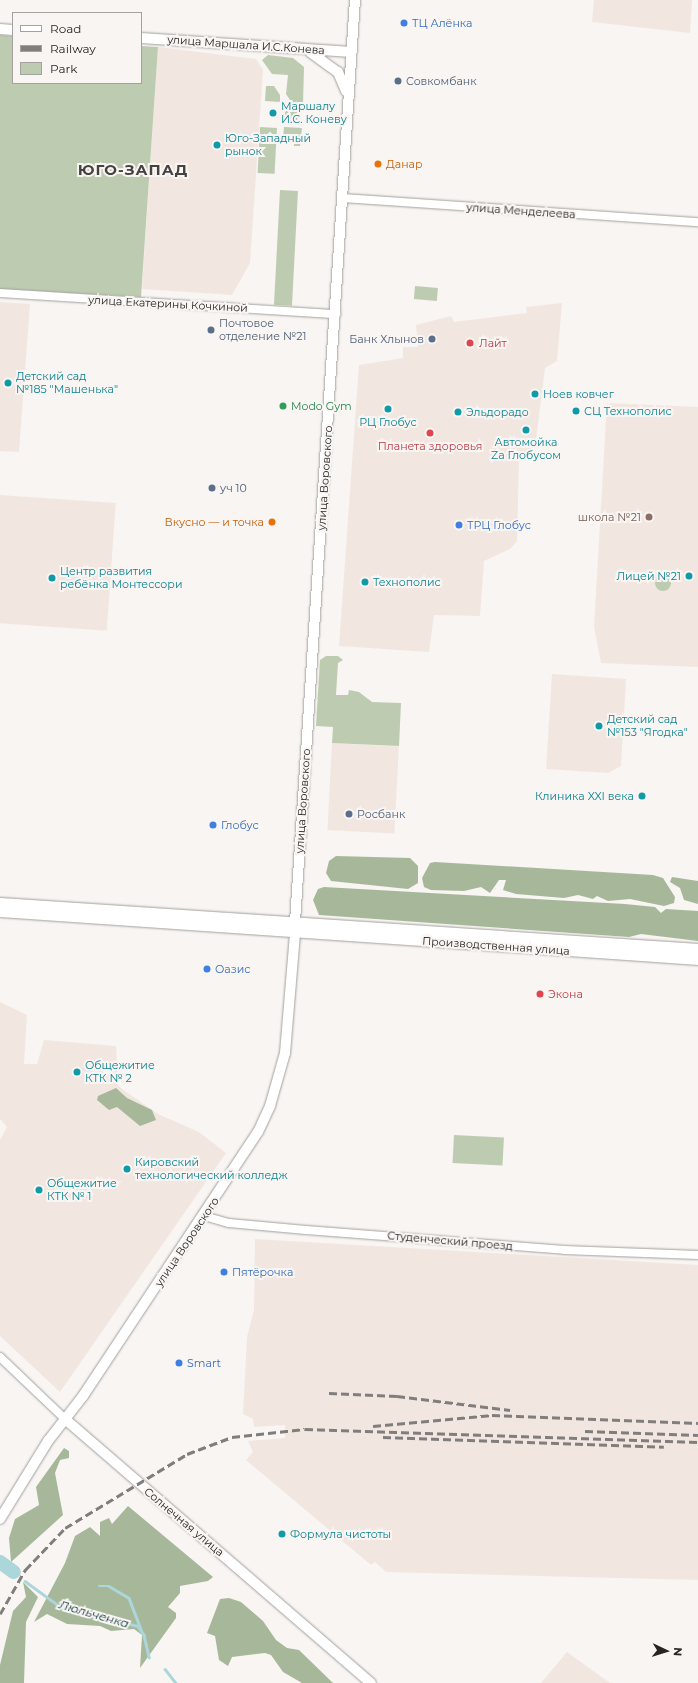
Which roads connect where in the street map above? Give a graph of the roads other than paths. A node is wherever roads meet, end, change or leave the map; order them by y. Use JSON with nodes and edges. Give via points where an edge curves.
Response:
{"nodes":[{"id":1,"x":355,"y":0,"type":"edge"},
{"id":2,"x":0,"y":29,"type":"edge"},
{"id":3,"x":12,"y":30,"type":"edge"},
{"id":4,"x":142,"y":38,"type":"edge"},
{"id":5,"x":303,"y":49,"type":"junction"},
{"id":6,"x":352,"y":52,"type":"junction"},
{"id":7,"x":349,"y":106,"type":"junction"},
{"id":8,"x":344,"y":198,"type":"junction"},
{"id":9,"x":698,"y":222,"type":"edge"},
{"id":10,"x":0,"y":293,"type":"edge"},
{"id":11,"x":336,"y":314,"type":"junction"},
{"id":12,"x":0,"y":903,"type":"edge"},
{"id":13,"x":0,"y":911,"type":"edge"},
{"id":14,"x":296,"y":922,"type":"junction"},
{"id":15,"x":295,"y":933,"type":"junction"},
{"id":16,"x":698,"y":949,"type":"edge"},
{"id":17,"x":698,"y":959,"type":"edge"},
{"id":18,"x":204,"y":1216,"type":"junction"},
{"id":19,"x":698,"y":1255,"type":"edge"},
{"id":20,"x":0,"y":1357,"type":"edge"},
{"id":21,"x":65,"y":1419,"type":"junction"},
{"id":22,"x":0,"y":1519,"type":"edge"},
{"id":23,"x":371,"y":1683,"type":"edge"}],
"edges":[{"from":1,"to":6,"type":"main road","name":"улица Воровского"},
{"from":2,"to":3,"type":"main road"},
{"from":4,"to":5,"type":"main road","name":"улица Маршала И.С.Конева"},
{"from":5,"to":6,"type":"main road","name":"улица Маршала И.С.Конева"},
{"from":5,"to":7,"type":"main road","via":[[320,56],[338,72],[344,82]]},
{"from":6,"to":7,"type":"main road","name":"улица Воровского"},
{"from":7,"to":8,"type":"main road","name":"улица Воровского"},
{"from":8,"to":9,"type":"street","name":"улица Менделеева"},
{"from":8,"to":11,"type":"main road","name":"улица Воровского"},
{"from":10,"to":11,"type":"street","name":"улица Екатерины Кочкиной"},
{"from":11,"to":14,"type":"main road","name":"улица Воровского"},
{"from":12,"to":14,"type":"highway","name":"Производственная улица"},
{"from":13,"to":15,"type":"highway","name":"Производственная улица"},
{"from":14,"to":15,"type":"highway","name":"улица Воровского"},
{"from":14,"to":16,"type":"highway","name":"Производственная улица"},
{"from":15,"to":17,"type":"highway","name":"Производственная улица"},
{"from":15,"to":18,"type":"main road","name":"улица Воровского","via":[[288,1024],[280,1077],[258,1132]]},
{"from":18,"to":19,"type":"street","name":"Студенческий проезд","via":[[229,1223],[564,1250]]},
{"from":18,"to":21,"type":"main road","name":"улица Воровского"},
{"from":20,"to":21,"type":"street","name":"Солнечная улица"},
{"from":21,"to":22,"type":"main road","name":"улица Воровского"},
{"from":21,"to":23,"type":"main road","name":"Солнечная улица"}]}
